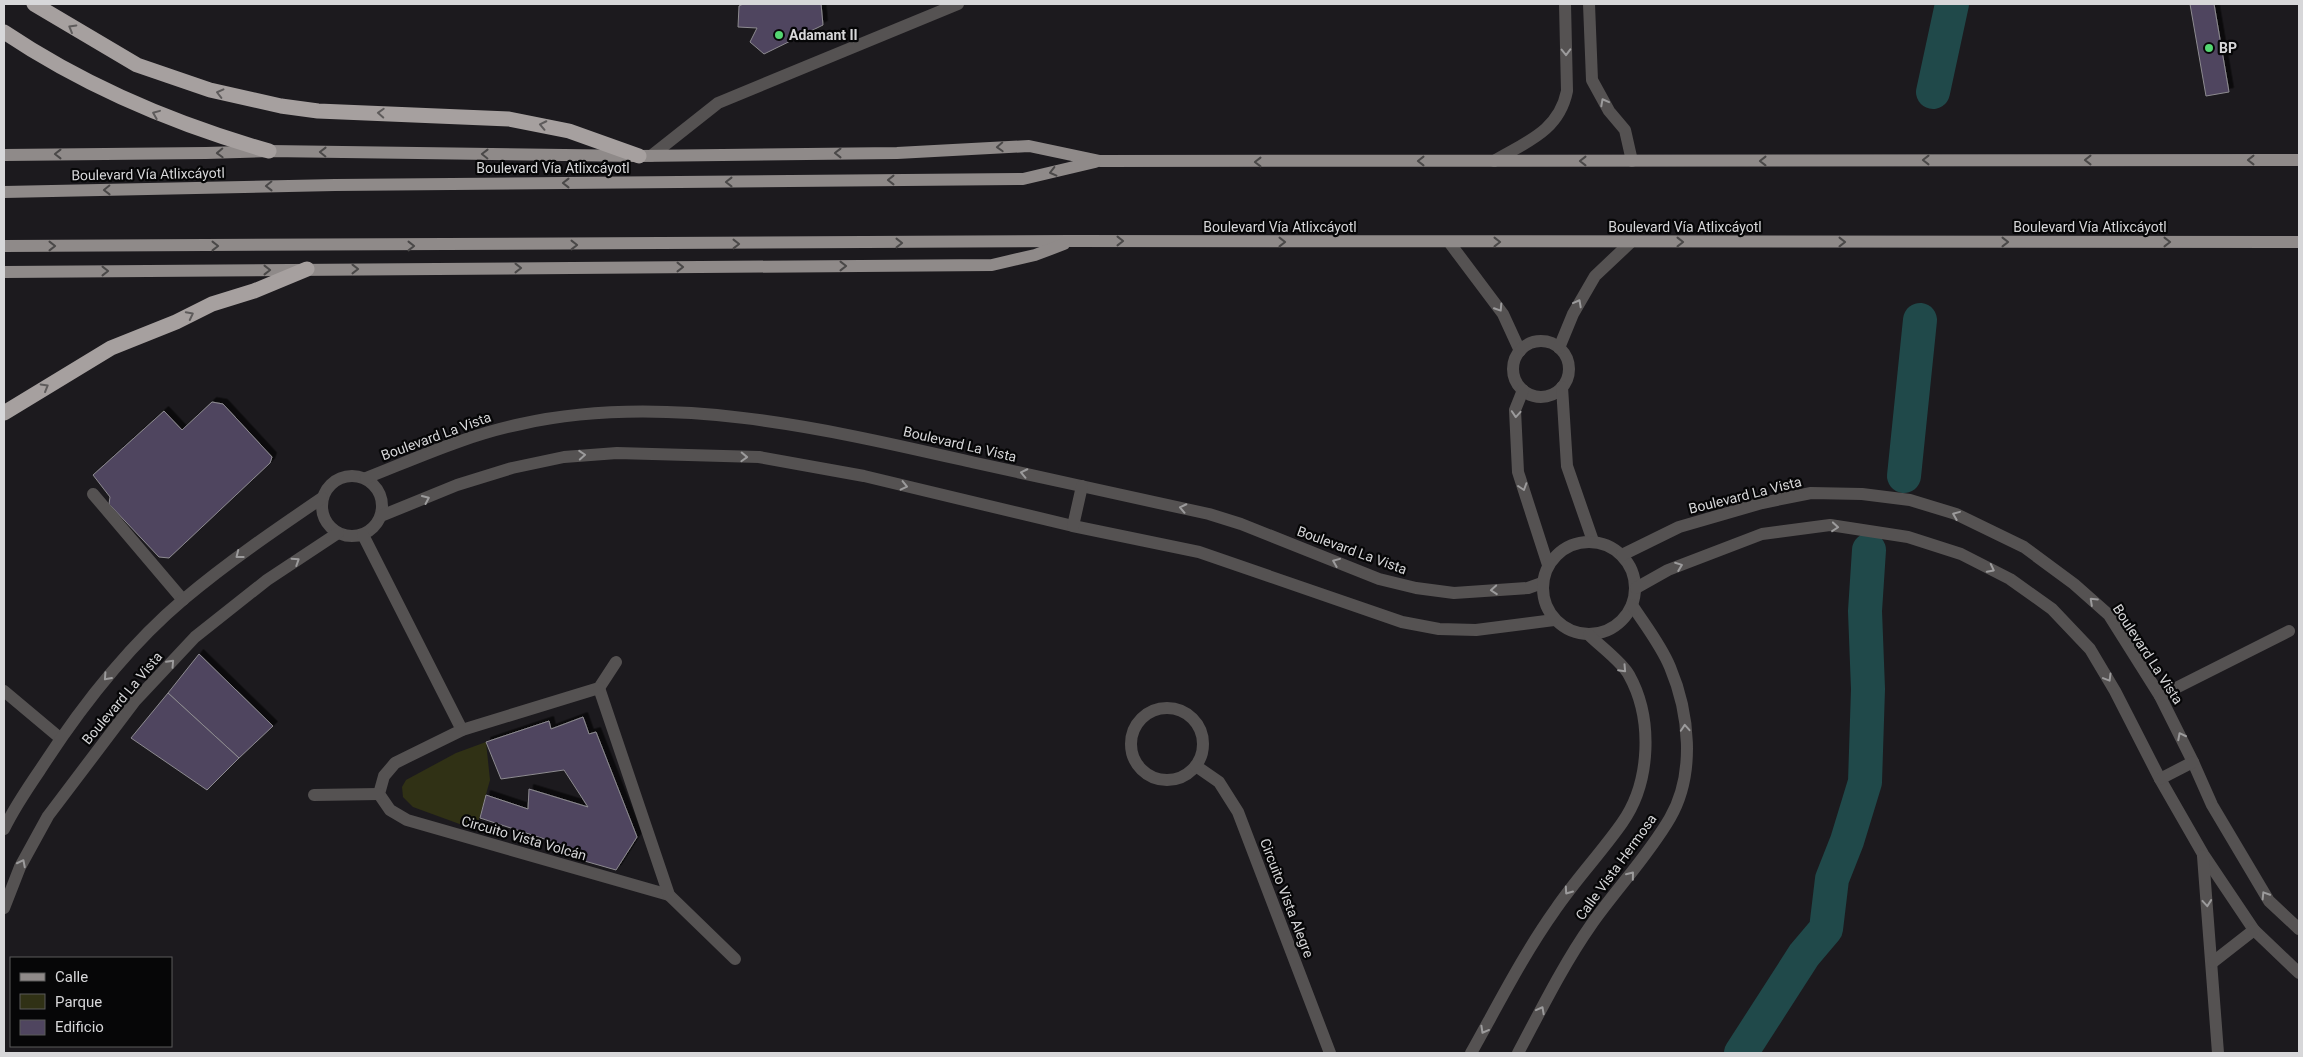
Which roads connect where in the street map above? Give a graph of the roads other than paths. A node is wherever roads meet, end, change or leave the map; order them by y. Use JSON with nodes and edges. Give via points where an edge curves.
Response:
{"nodes":[{"id":1,"x":34,"y":4,"type":"edge"},
{"id":2,"x":958,"y":4,"type":"edge"},
{"id":3,"x":1565,"y":4,"type":"edge"},
{"id":4,"x":1590,"y":4,"type":"edge"},
{"id":5,"x":4,"y":32,"type":"edge"},
{"id":6,"x":269,"y":151,"type":"junction"},
{"id":7,"x":4,"y":154,"type":"edge"},
{"id":8,"x":645,"y":156,"type":"junction"},
{"id":9,"x":2299,"y":160,"type":"edge"},
{"id":10,"x":1100,"y":161,"type":"junction"},
{"id":11,"x":1494,"y":161,"type":"junction"},
{"id":12,"x":1632,"y":161,"type":"junction"},
{"id":13,"x":4,"y":192,"type":"edge"},
{"id":14,"x":1071,"y":242,"type":"junction"},
{"id":15,"x":1449,"y":242,"type":"junction"},
{"id":16,"x":1631,"y":242,"type":"junction"},
{"id":17,"x":2299,"y":242,"type":"edge"},
{"id":18,"x":4,"y":246,"type":"edge"},
{"id":19,"x":307,"y":269,"type":"junction"},
{"id":20,"x":4,"y":272,"type":"edge"},
{"id":21,"x":1559,"y":348,"type":"junction"},
{"id":22,"x":1520,"y":351,"type":"junction"},
{"id":23,"x":1562,"y":388,"type":"junction"},
{"id":24,"x":1523,"y":390,"type":"junction"},
{"id":25,"x":4,"y":412,"type":"edge"},
{"id":26,"x":366,"y":478,"type":"junction"},
{"id":27,"x":1082,"y":486,"type":"junction"},
{"id":28,"x":92,"y":494,"type":"dead end"},
{"id":29,"x":322,"y":498,"type":"junction"},
{"id":30,"x":381,"y":516,"type":"junction"},
{"id":31,"x":1073,"y":526,"type":"junction"},
{"id":32,"x":338,"y":533,"type":"junction"},
{"id":33,"x":362,"y":535,"type":"junction"},
{"id":34,"x":1593,"y":541,"type":"junction"},
{"id":35,"x":1622,"y":555,"type":"junction"},
{"id":36,"x":1548,"y":565,"type":"junction"},
{"id":37,"x":1542,"y":584,"type":"junction"},
{"id":38,"x":1636,"y":588,"type":"junction"},
{"id":39,"x":183,"y":600,"type":"junction"},
{"id":40,"x":1632,"y":605,"type":"junction"},
{"id":41,"x":1554,"y":620,"type":"junction"},
{"id":42,"x":2289,"y":631,"type":"dead end"},
{"id":43,"x":1589,"y":635,"type":"junction"},
{"id":44,"x":616,"y":662,"type":"dead end"},
{"id":45,"x":599,"y":688,"type":"junction"},
{"id":46,"x":4,"y":691,"type":"edge"},
{"id":47,"x":2160,"y":696,"type":"junction"},
{"id":48,"x":462,"y":730,"type":"junction"},
{"id":49,"x":60,"y":738,"type":"junction"},
{"id":50,"x":2193,"y":762,"type":"junction"},
{"id":51,"x":1196,"y":766,"type":"junction"},
{"id":52,"x":2160,"y":779,"type":"junction"},
{"id":53,"x":379,"y":794,"type":"junction"},
{"id":54,"x":314,"y":795,"type":"dead end"},
{"id":55,"x":4,"y":829,"type":"edge"},
{"id":56,"x":2202,"y":854,"type":"junction"},
{"id":57,"x":669,"y":895,"type":"junction"},
{"id":58,"x":4,"y":908,"type":"edge"},
{"id":59,"x":2299,"y":929,"type":"edge"},
{"id":60,"x":2254,"y":930,"type":"junction"},
{"id":61,"x":735,"y":958,"type":"dead end"},
{"id":62,"x":2213,"y":962,"type":"junction"},
{"id":63,"x":2299,"y":973,"type":"edge"},
{"id":64,"x":1330,"y":1053,"type":"edge"},
{"id":65,"x":1471,"y":1053,"type":"edge"},
{"id":66,"x":1518,"y":1053,"type":"edge"},
{"id":67,"x":2218,"y":1053,"type":"edge"}],
"edges":[{"from":8,"to":1,"type":"highway","one_way":true,"via":[[569,131],[509,119],[318,111],[218,93],[137,66]]},
{"from":2,"to":8,"type":"street","via":[[718,103]]},
{"from":3,"to":11,"type":"street","one_way":true,"via":[[1564,105],[1544,130]]},
{"from":12,"to":4,"type":"street","one_way":true,"via":[[1625,130],[1609,111],[1592,80]]},
{"from":6,"to":5,"type":"highway","one_way":true,"via":[[189,127],[113,95]]},
{"from":6,"to":7,"type":"main road","name":"Boulevard Vía Atlixcáyotl","one_way":true},
{"from":8,"to":6,"type":"main road","name":"Boulevard Vía Atlixcáyotl","one_way":true},
{"from":10,"to":8,"type":"main road","name":"Boulevard Vía Atlixcáyotl","one_way":true,"via":[[1029,146],[897,153]]},
{"from":9,"to":12,"type":"main road","name":"Boulevard Vía Atlixcáyotl","one_way":true},
{"from":11,"to":10,"type":"main road","name":"Boulevard Vía Atlixcáyotl","one_way":true},
{"from":10,"to":13,"type":"main road","name":"Boulevard Vía Atlixcáyotl","one_way":true,"via":[[1023,179],[345,185]]},
{"from":12,"to":11,"type":"main road","name":"Boulevard Vía Atlixcáyotl","one_way":true},
{"from":14,"to":15,"type":"main road","name":"Boulevard Vía Atlixcáyotl","one_way":true},
{"from":18,"to":14,"type":"main road","name":"Boulevard Vía Atlixcáyotl","one_way":true},
{"from":19,"to":14,"type":"main road","name":"Boulevard Vía Atlixcáyotl","one_way":true,"via":[[992,264],[1035,255]]},
{"from":15,"to":16,"type":"main road","name":"Boulevard Vía Atlixcáyotl","one_way":true},
{"from":15,"to":22,"type":"street","one_way":true,"via":[[1499,308]]},
{"from":16,"to":17,"type":"main road","name":"Boulevard Vía Atlixcáyotl","one_way":true},
{"from":21,"to":16,"type":"street","one_way":true,"via":[[1573,314],[1595,276]]},
{"from":20,"to":19,"type":"main road","name":"Boulevard Vía Atlixcáyotl","one_way":true},
{"from":25,"to":19,"type":"highway","one_way":true,"via":[[111,348],[212,304]]},
{"from":21,"to":22,"type":"street","via":[[1539,342],[1528,344]]},
{"from":21,"to":23,"type":"street","via":[[1569,367],[1568,378]]},
{"from":22,"to":24,"type":"street","via":[[1514,360],[1513,371]]},
{"from":23,"to":24,"type":"street","via":[[1543,397],[1532,396]]},
{"from":23,"to":34,"type":"street","via":[[1567,466]]},
{"from":24,"to":36,"type":"street","one_way":true,"via":[[1515,410],[1518,472]]},
{"from":27,"to":26,"type":"street","name":"Boulevard La Vista","one_way":true,"via":[[874,439],[662,410],[523,423],[475,435]]},
{"from":26,"to":29,"type":"street","via":[[351,475],[339,478],[329,485]]},
{"from":26,"to":30,"type":"street","via":[[377,488],[382,502]]},
{"from":27,"to":31,"type":"street"},
{"from":37,"to":27,"type":"street","name":"Boulevard La Vista","one_way":true,"via":[[1528,588],[1454,593],[1416,588],[1379,579],[1209,514]]},
{"from":28,"to":39,"type":"street"},
{"from":29,"to":32,"type":"street","via":[[322,512],[327,524]]},
{"from":29,"to":39,"type":"street","name":"Boulevard La Vista","one_way":true,"via":[[249,548]]},
{"from":30,"to":31,"type":"street","one_way":true,"via":[[457,485],[512,468],[564,457],[663,453],[759,458],[807,465]]},
{"from":30,"to":33,"type":"street","via":[[373,528]]},
{"from":31,"to":41,"type":"street","via":[[1199,552],[1402,622],[1439,629],[1476,630]]},
{"from":32,"to":33,"type":"street"},
{"from":58,"to":32,"type":"street","name":"Boulevard La Vista","one_way":true,"via":[[20,867],[48,816],[135,702],[195,637],[267,580]]},
{"from":33,"to":48,"type":"street"},
{"from":34,"to":35,"type":"street"},
{"from":34,"to":36,"type":"street","via":[[1575,543],[1559,551]]},
{"from":35,"to":38,"type":"street","via":[[1632,570]]},
{"from":47,"to":35,"type":"street","name":"Boulevard La Vista","one_way":true,"via":[[2109,615],[2074,584],[2024,547],[1956,514],[1910,500],[1862,494],[1794,496],[1679,527]]},
{"from":36,"to":37,"type":"street"},
{"from":37,"to":41,"type":"street","via":[[1544,603]]},
{"from":38,"to":40,"type":"street"},
{"from":38,"to":52,"type":"street","one_way":true,"via":[[1668,570],[1762,534],[1830,525],[1908,537],[1961,554],[2010,579],[2052,609],[2090,649],[2115,690]]},
{"from":39,"to":49,"type":"street","name":"Boulevard La Vista","one_way":true,"via":[[98,688]]},
{"from":40,"to":43,"type":"street","via":[[1622,621],[1607,631]]},
{"from":66,"to":40,"type":"street","name":"Calle Vista Hermosa","one_way":true,"via":[[1561,973],[1592,924],[1639,864],[1671,816],[1681,789],[1687,759],[1682,700],[1663,653]]},
{"from":41,"to":43,"type":"street","via":[[1570,631]]},
{"from":42,"to":47,"type":"street"},
{"from":43,"to":65,"type":"street","name":"Calle Vista Hermosa","one_way":true,"via":[[1628,673],[1642,711],[1646,733],[1643,768],[1635,797],[1623,822],[1574,882],[1532,942]]},
{"from":44,"to":45,"type":"street"},
{"from":45,"to":48,"type":"street"},
{"from":45,"to":57,"type":"street","name":"Circuito Vista Volcán"},
{"from":46,"to":49,"type":"street"},
{"from":50,"to":47,"type":"street","name":"Boulevard La Vista","one_way":true},
{"from":48,"to":53,"type":"street","via":[[396,763],[384,776]]},
{"from":49,"to":55,"type":"street","name":"Boulevard La Vista"},
{"from":50,"to":52,"type":"street"},
{"from":59,"to":50,"type":"street","name":"Boulevard La Vista","one_way":true,"via":[[2269,901],[2212,805]]},
{"from":51,"to":51,"type":"street","via":[[1203,750],[1202,733],[1193,718],[1178,709],[1160,708],[1144,716],[1134,729],[1131,746],[1137,763],[1149,775],[1166,780],[1183,777]]},
{"from":51,"to":64,"type":"street","name":"Circuito Vista Alegre","via":[[1220,782],[1238,812]]},
{"from":52,"to":56,"type":"street"},
{"from":53,"to":54,"type":"street"},
{"from":53,"to":57,"type":"street","name":"Circuito Vista Volcán","via":[[390,810],[407,820]]},
{"from":56,"to":60,"type":"street"},
{"from":56,"to":62,"type":"street","one_way":true},
{"from":57,"to":61,"type":"street","name":"Circuito Vista Volcán"},
{"from":60,"to":62,"type":"street"},
{"from":60,"to":63,"type":"street"},
{"from":62,"to":67,"type":"street"}]}
